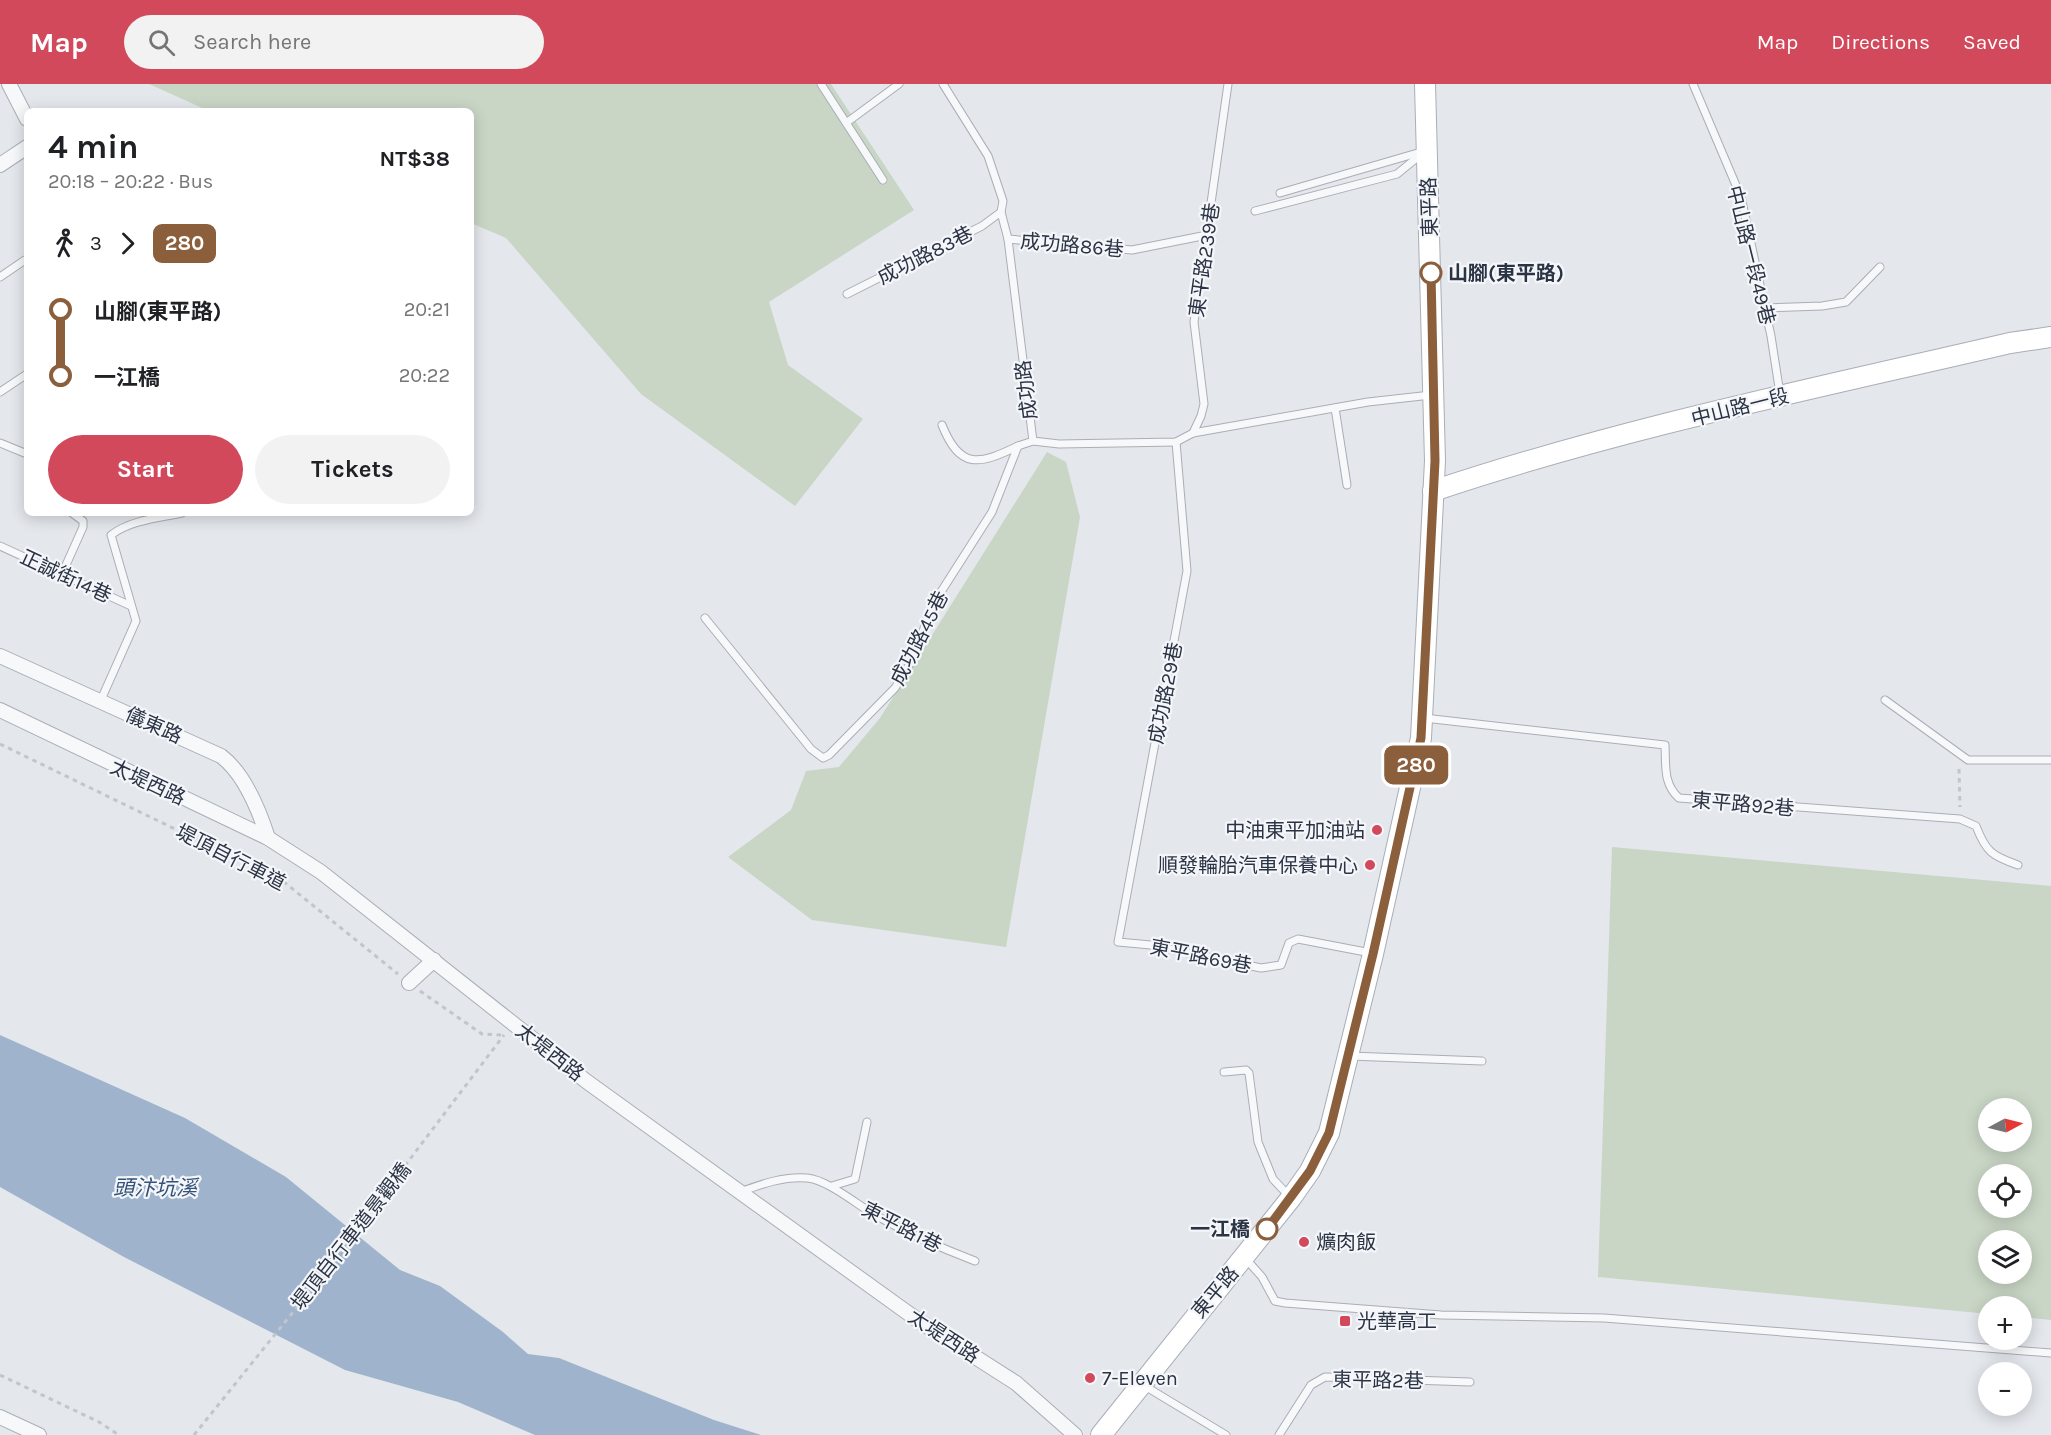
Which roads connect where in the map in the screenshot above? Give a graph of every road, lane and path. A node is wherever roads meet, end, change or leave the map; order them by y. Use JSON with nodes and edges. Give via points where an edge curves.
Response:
{"nodes":[{"id":1,"x":9,"y":84,"type":"edge"},
{"id":2,"x":821,"y":84,"type":"edge"},
{"id":3,"x":899,"y":84,"type":"edge"},
{"id":4,"x":944,"y":84,"type":"edge"},
{"id":5,"x":1228,"y":84,"type":"edge"},
{"id":6,"x":1425,"y":84,"type":"edge"},
{"id":7,"x":1693,"y":84,"type":"edge"},
{"id":8,"x":24,"y":113,"type":"edge"},
{"id":9,"x":846,"y":123,"type":"junction"},
{"id":10,"x":24,"y":149,"type":"edge"},
{"id":11,"x":1426,"y":151,"type":"junction"},
{"id":12,"x":0,"y":165,"type":"edge"},
{"id":13,"x":882,"y":180,"type":"dead end"},
{"id":14,"x":1280,"y":193,"type":"dead end"},
{"id":15,"x":1254,"y":211,"type":"dead end"},
{"id":16,"x":1001,"y":213,"type":"junction"},
{"id":17,"x":1207,"y":235,"type":"junction"},
{"id":18,"x":1008,"y":239,"type":"junction"},
{"id":19,"x":24,"y":261,"type":"edge"},
{"id":20,"x":1880,"y":267,"type":"dead end"},
{"id":21,"x":0,"y":277,"type":"edge"},
{"id":22,"x":847,"y":294,"type":"dead end"},
{"id":23,"x":1764,"y":308,"type":"junction"},
{"id":24,"x":2051,"y":337,"type":"edge"},
{"id":25,"x":24,"y":376,"type":"edge"},
{"id":26,"x":0,"y":392,"type":"edge"},
{"id":27,"x":1434,"y":395,"type":"junction"},
{"id":28,"x":1780,"y":397,"type":"junction"},
{"id":29,"x":1335,"y":408,"type":"junction"},
{"id":30,"x":942,"y":425,"type":"dead end"},
{"id":31,"x":1192,"y":433,"type":"junction"},
{"id":32,"x":1033,"y":441,"type":"junction"},
{"id":33,"x":1176,"y":442,"type":"junction"},
{"id":34,"x":0,"y":443,"type":"edge"},
{"id":35,"x":1018,"y":446,"type":"junction"},
{"id":36,"x":24,"y":453,"type":"edge"},
{"id":37,"x":1347,"y":485,"type":"dead end"},
{"id":38,"x":1433,"y":491,"type":"junction"},
{"id":39,"x":76,"y":516,"type":"edge"},
{"id":40,"x":166,"y":516,"type":"edge"},
{"id":41,"x":0,"y":546,"type":"edge"},
{"id":42,"x":62,"y":574,"type":"junction"},
{"id":43,"x":131,"y":606,"type":"junction"},
{"id":44,"x":705,"y":618,"type":"dead end"},
{"id":45,"x":0,"y":656,"type":"edge"},
{"id":46,"x":1885,"y":700,"type":"dead end"},
{"id":47,"x":100,"y":702,"type":"junction"},
{"id":48,"x":0,"y":710,"type":"edge"},
{"id":49,"x":1421,"y":717,"type":"junction"},
{"id":50,"x":0,"y":744,"type":"edge"},
{"id":51,"x":1959,"y":755,"type":"junction"},
{"id":52,"x":2051,"y":760,"type":"edge"},
{"id":53,"x":1960,"y":819,"type":"junction"},
{"id":54,"x":268,"y":838,"type":"junction"},
{"id":55,"x":2018,"y":865,"type":"dead end"},
{"id":56,"x":1118,"y":942,"type":"joint"},
{"id":57,"x":1373,"y":954,"type":"junction"},
{"id":58,"x":434,"y":960,"type":"junction"},
{"id":59,"x":409,"y":983,"type":"junction"},
{"id":60,"x":504,"y":1035,"type":"joint"},
{"id":61,"x":1348,"y":1056,"type":"junction"},
{"id":62,"x":1482,"y":1061,"type":"dead end"},
{"id":63,"x":1224,"y":1072,"type":"dead end"},
{"id":64,"x":867,"y":1122,"type":"dead end"},
{"id":65,"x":832,"y":1186,"type":"junction"},
{"id":66,"x":738,"y":1192,"type":"junction"},
{"id":67,"x":1292,"y":1198,"type":"junction"},
{"id":68,"x":1244,"y":1258,"type":"junction"},
{"id":69,"x":975,"y":1261,"type":"dead end"},
{"id":70,"x":2051,"y":1353,"type":"edge"},
{"id":71,"x":0,"y":1375,"type":"edge"},
{"id":72,"x":1470,"y":1382,"type":"dead end"},
{"id":73,"x":1141,"y":1384,"type":"junction"},
{"id":74,"x":0,"y":1417,"type":"edge"},
{"id":75,"x":39,"y":1435,"type":"edge"},
{"id":76,"x":119,"y":1435,"type":"edge"},
{"id":77,"x":194,"y":1435,"type":"edge"},
{"id":78,"x":1075,"y":1435,"type":"edge"},
{"id":79,"x":1101,"y":1435,"type":"edge"},
{"id":80,"x":1226,"y":1435,"type":"edge"},
{"id":81,"x":1279,"y":1435,"type":"edge"}],
"edges":[{"from":1,"to":8,"type":"street"},
{"from":2,"to":9,"type":"lane"},
{"from":3,"to":9,"type":"lane"},
{"from":4,"to":16,"type":"lane","name":"成功路","via":[[988,156],[1003,201]]},
{"from":5,"to":17,"type":"lane","name":"東平路239巷"},
{"from":6,"to":11,"type":"main road","name":"東平路"},
{"from":7,"to":23,"type":"lane","name":"中山路一段49巷","via":[[1741,197]]},
{"from":9,"to":13,"type":"lane"},
{"from":10,"to":12,"type":"street"},
{"from":11,"to":14,"type":"lane","name":"東平路"},
{"from":11,"to":15,"type":"lane","name":"東平路","via":[[1397,174]]},
{"from":11,"to":27,"type":"main road","name":"東平路"},
{"from":16,"to":18,"type":"lane","name":"成功路"},
{"from":16,"to":22,"type":"lane","name":"成功路83巷"},
{"from":17,"to":18,"type":"lane","name":"成功路86巷","via":[[1132,250]]},
{"from":17,"to":31,"type":"lane","name":"東平路239巷","via":[[1194,322],[1204,404]]},
{"from":18,"to":32,"type":"lane","name":"成功路"},
{"from":19,"to":21,"type":"lane"},
{"from":20,"to":23,"type":"lane","via":[[1846,302]]},
{"from":23,"to":28,"type":"lane","name":"中山路一段49巷"},
{"from":24,"to":28,"type":"main road","name":"中山路一段","via":[[2010,343]]},
{"from":25,"to":26,"type":"lane"},
{"from":27,"to":29,"type":"lane","name":"成功路"},
{"from":27,"to":38,"type":"main road","name":"東平路"},
{"from":28,"to":38,"type":"main road","name":"中山路一段","via":[[1509,466]]},
{"from":29,"to":31,"type":"lane","name":"成功路"},
{"from":29,"to":37,"type":"lane"},
{"from":30,"to":35,"type":"lane","via":[[950,444],[964,458],[995,457]]},
{"from":31,"to":33,"type":"lane","name":"成功路"},
{"from":32,"to":33,"type":"lane","name":"成功路"},
{"from":32,"to":35,"type":"lane"},
{"from":33,"to":56,"type":"lane","name":"成功路29巷","via":[[1187,571]]},
{"from":34,"to":36,"type":"lane"},
{"from":35,"to":44,"type":"lane","name":"成功路45巷","via":[[992,513],[939,595],[917,652],[896,688],[830,755],[823,758],[811,749]]},
{"from":38,"to":49,"type":"main road","name":"東平路"},
{"from":39,"to":42,"type":"lane","via":[[83,521],[83,527]]},
{"from":40,"to":43,"type":"lane","via":[[144,520],[111,535]]},
{"from":41,"to":42,"type":"lane","name":"正誠街14巷"},
{"from":42,"to":43,"type":"lane","name":"正誠街14巷"},
{"from":43,"to":47,"type":"lane","via":[[136,621]]},
{"from":45,"to":47,"type":"street","name":"儀東路"},
{"from":46,"to":51,"type":"lane"},
{"from":47,"to":54,"type":"street","name":"儀東路","via":[[162,727],[231,764],[261,816]]},
{"from":48,"to":54,"type":"street","name":"太堤西路"},
{"from":49,"to":53,"type":"lane","name":"東平路92巷","via":[[1665,745],[1669,790],[1680,798]]},
{"from":49,"to":57,"type":"main road","name":"東平路","via":[[1418,755]]},
{"from":50,"to":59,"type":"path","name":"堤頂自行車道","via":[[285,882]]},
{"from":51,"to":52,"type":"lane","via":[[1968,760]]},
{"from":51,"to":53,"type":"path"},
{"from":53,"to":55,"type":"lane","via":[[1976,826],[1984,848]]},
{"from":54,"to":58,"type":"street","name":"太堤西路","via":[[321,872]]},
{"from":56,"to":57,"type":"lane","name":"東平路69巷","via":[[1261,968],[1281,965],[1289,943],[1298,939]]},
{"from":57,"to":61,"type":"main road","name":"東平路"},
{"from":58,"to":59,"type":"street"},
{"from":58,"to":66,"type":"street","name":"太堤西路","via":[[586,1081]]},
{"from":59,"to":60,"type":"path","name":"堤頂自行車道","via":[[482,1034]]},
{"from":60,"to":77,"type":"path","name":"堤頂自行車道景觀橋"},
{"from":61,"to":62,"type":"lane"},
{"from":61,"to":67,"type":"main road","name":"東平路","via":[[1329,1133]]},
{"from":63,"to":67,"type":"lane","via":[[1249,1073],[1263,1157],[1273,1179]]},
{"from":64,"to":65,"type":"lane","name":"東平路1巷","via":[[855,1179]]},
{"from":65,"to":66,"type":"lane","name":"東平路1巷","via":[[808,1178],[771,1181]]},
{"from":65,"to":69,"type":"lane","name":"東平路1巷","via":[[840,1195],[877,1216]]},
{"from":66,"to":78,"type":"street","name":"太堤西路","via":[[919,1321],[1016,1383]]},
{"from":67,"to":68,"type":"main road","name":"東平路"},
{"from":68,"to":70,"type":"lane","via":[[1262,1277],[1275,1301],[1285,1303],[1441,1315],[1604,1318]]},
{"from":68,"to":73,"type":"main road","name":"東平路"},
{"from":71,"to":76,"type":"path"},
{"from":72,"to":81,"type":"lane","name":"東平路2巷","via":[[1325,1377],[1311,1385]]},
{"from":73,"to":79,"type":"main road","name":"東平路"},
{"from":73,"to":80,"type":"lane"},
{"from":74,"to":75,"type":"street"}]}
